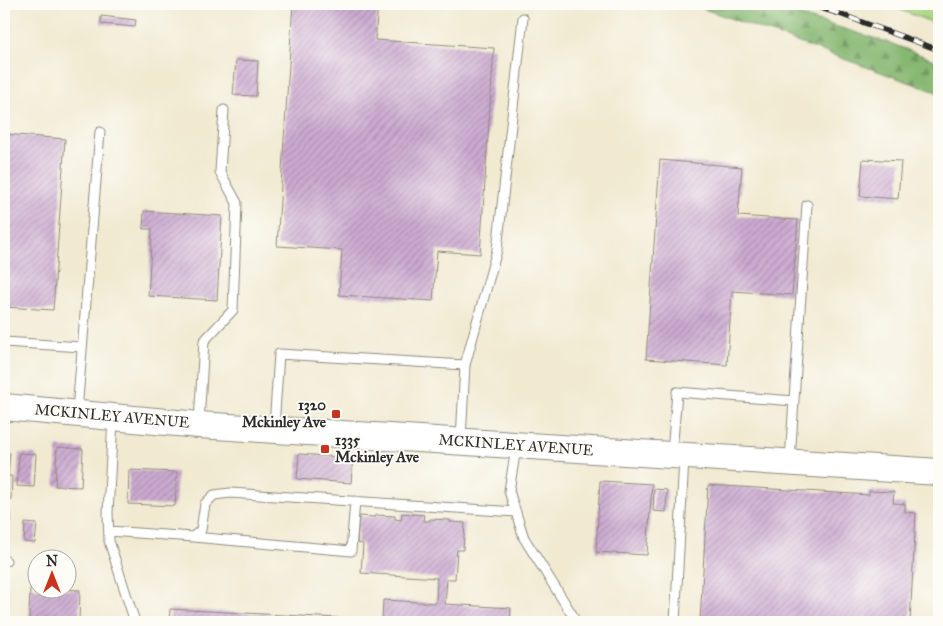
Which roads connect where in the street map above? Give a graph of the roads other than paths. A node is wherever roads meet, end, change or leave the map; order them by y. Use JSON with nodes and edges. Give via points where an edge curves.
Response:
{"nodes":[{"id":1,"x":523,"y":18,"type":"dead end"},
{"id":2,"x":224,"y":110,"type":"dead end"},
{"id":3,"x":100,"y":132,"type":"dead end"},
{"id":4,"x":807,"y":206,"type":"dead end"},
{"id":5,"x":4,"y":342,"type":"edge"},
{"id":6,"x":82,"y":347,"type":"junction"},
{"id":7,"x":465,"y":365,"type":"junction"},
{"id":8,"x":794,"y":401,"type":"junction"},
{"id":9,"x":4,"y":406,"type":"edge"},
{"id":10,"x":77,"y":413,"type":"junction"},
{"id":11,"x":113,"y":417,"type":"junction"},
{"id":12,"x":199,"y":424,"type":"junction"},
{"id":13,"x":274,"y":429,"type":"junction"},
{"id":14,"x":461,"y":442,"type":"junction"},
{"id":15,"x":517,"y":446,"type":"junction"},
{"id":16,"x":678,"y":456,"type":"junction"},
{"id":17,"x":790,"y":462,"type":"junction"},
{"id":18,"x":939,"y":472,"type":"edge"},
{"id":19,"x":355,"y":501,"type":"junction"},
{"id":20,"x":516,"y":512,"type":"junction"},
{"id":21,"x":109,"y":531,"type":"junction"},
{"id":22,"x":193,"y":538,"type":"junction"},
{"id":23,"x":135,"y":622,"type":"edge"},
{"id":24,"x":572,"y":622,"type":"edge"},
{"id":25,"x":675,"y":622,"type":"edge"}],
"edges":[{"from":1,"to":7,"type":"lane","via":[[497,250]]},
{"from":2,"to":12,"type":"lane","via":[[220,172],[237,203],[233,310],[204,341]]},
{"from":3,"to":6,"type":"lane"},
{"from":4,"to":8,"type":"lane"},
{"from":5,"to":6,"type":"lane"},
{"from":6,"to":10,"type":"lane"},
{"from":7,"to":13,"type":"lane","via":[[280,354]]},
{"from":7,"to":14,"type":"lane"},
{"from":8,"to":16,"type":"lane","via":[[677,392]]},
{"from":8,"to":17,"type":"lane"},
{"from":9,"to":10,"type":"main road","name":"MCKINLEY AVENUE"},
{"from":10,"to":11,"type":"main road","name":"MCKINLEY AVENUE"},
{"from":11,"to":12,"type":"main road","name":"MCKINLEY AVENUE"},
{"from":11,"to":21,"type":"lane"},
{"from":12,"to":13,"type":"main road","name":"MCKINLEY AVENUE"},
{"from":13,"to":14,"type":"main road","name":"MCKINLEY AVENUE"},
{"from":14,"to":15,"type":"main road","name":"MCKINLEY AVENUE"},
{"from":15,"to":16,"type":"main road","name":"MCKINLEY AVENUE"},
{"from":15,"to":20,"type":"lane","via":[[509,491]]},
{"from":16,"to":17,"type":"main road","name":"MCKINLEY AVENUE"},
{"from":16,"to":25,"type":"lane"},
{"from":17,"to":18,"type":"main road","name":"MCKINLEY AVENUE"},
{"from":19,"to":20,"type":"lane"},
{"from":19,"to":22,"type":"lane","via":[[230,493],[214,496],[205,504],[201,530]]},
{"from":19,"to":22,"type":"lane","via":[[351,551]]},
{"from":20,"to":24,"type":"lane","via":[[524,538],[573,616]]},
{"from":21,"to":22,"type":"lane"},
{"from":21,"to":23,"type":"lane"}]}
